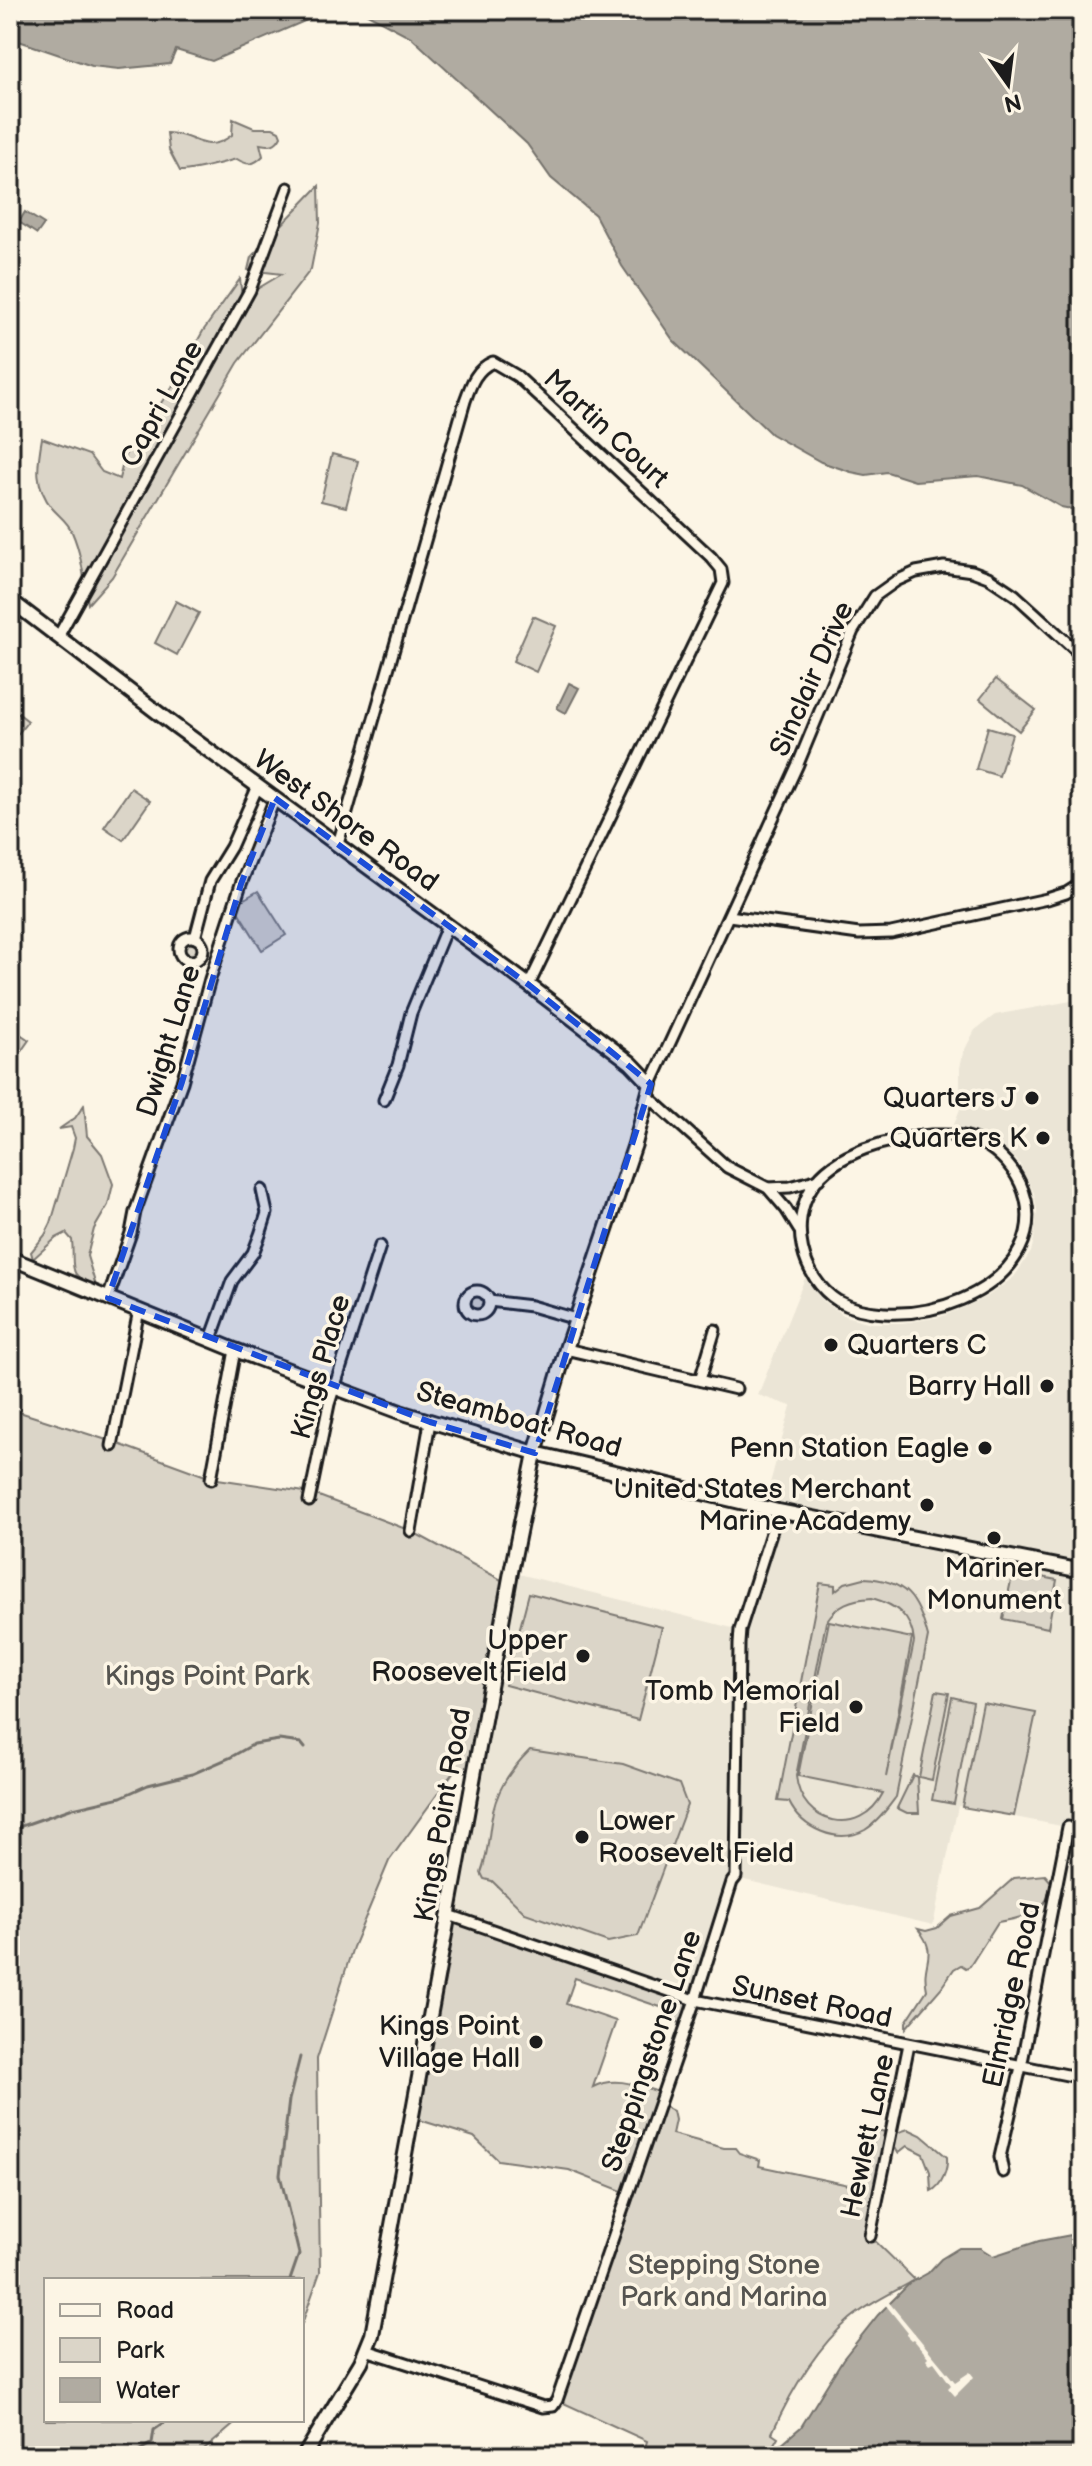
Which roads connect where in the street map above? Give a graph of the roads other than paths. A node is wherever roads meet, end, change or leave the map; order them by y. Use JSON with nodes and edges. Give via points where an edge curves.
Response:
{"nodes":[{"id":1,"x":288,"y":188,"type":"dead end"},
{"id":2,"x":10,"y":600,"type":"edge"},
{"id":3,"x":59,"y":635,"type":"junction"},
{"id":4,"x":1082,"y":656,"type":"edge"},
{"id":5,"x":258,"y":786,"type":"junction"},
{"id":6,"x":275,"y":798,"type":"junction"},
{"id":7,"x":338,"y":844,"type":"junction"},
{"id":8,"x":1082,"y":883,"type":"edge"},
{"id":9,"x":729,"y":916,"type":"junction"},
{"id":10,"x":447,"y":926,"type":"junction"},
{"id":11,"x":195,"y":938,"type":"dead end"},
{"id":12,"x":529,"y":985,"type":"junction"},
{"id":13,"x":650,"y":1091,"type":"junction"},
{"id":14,"x":384,"y":1100,"type":"dead end"},
{"id":15,"x":819,"y":1179,"type":"junction"},
{"id":16,"x":768,"y":1188,"type":"junction"},
{"id":17,"x":262,"y":1190,"type":"dead end"},
{"id":18,"x":799,"y":1230,"type":"junction"},
{"id":19,"x":380,"y":1246,"type":"dead end"},
{"id":20,"x":10,"y":1258,"type":"edge"},
{"id":21,"x":108,"y":1298,"type":"junction"},
{"id":22,"x":489,"y":1301,"type":"dead end"},
{"id":23,"x":139,"y":1310,"type":"junction"},
{"id":24,"x":576,"y":1319,"type":"junction"},
{"id":25,"x":715,"y":1330,"type":"dead end"},
{"id":26,"x":211,"y":1339,"type":"junction"},
{"id":27,"x":566,"y":1349,"type":"junction"},
{"id":28,"x":235,"y":1350,"type":"junction"},
{"id":29,"x":700,"y":1380,"type":"junction"},
{"id":30,"x":334,"y":1388,"type":"junction"},
{"id":31,"x":736,"y":1389,"type":"dead end"},
{"id":32,"x":430,"y":1422,"type":"junction"},
{"id":33,"x":112,"y":1446,"type":"dead end"},
{"id":34,"x":535,"y":1453,"type":"junction"},
{"id":35,"x":211,"y":1479,"type":"dead end"},
{"id":36,"x":309,"y":1501,"type":"dead end"},
{"id":37,"x":778,"y":1511,"type":"junction"},
{"id":38,"x":411,"y":1531,"type":"dead end"},
{"id":39,"x":1082,"y":1571,"type":"edge"},
{"id":40,"x":1082,"y":1830,"type":"edge"},
{"id":41,"x":449,"y":1915,"type":"junction"},
{"id":42,"x":695,"y":2000,"type":"junction"},
{"id":43,"x":909,"y":2044,"type":"junction"},
{"id":44,"x":1021,"y":2067,"type":"junction"},
{"id":45,"x":1082,"y":2078,"type":"edge"},
{"id":46,"x":1003,"y":2172,"type":"dead end"},
{"id":47,"x":870,"y":2236,"type":"dead end"},
{"id":48,"x":366,"y":2350,"type":"junction"},
{"id":49,"x":304,"y":2456,"type":"edge"}],
"edges":[{"from":1,"to":3,"type":"street","name":"Capri Lane","via":[[250,290]]},
{"from":2,"to":3,"type":"main road","name":"West Shore Road"},
{"from":3,"to":5,"type":"main road","name":"West Shore Road"},
{"from":4,"to":9,"type":"street","name":"Sinclair Drive","via":[[1015,595],[988,577],[957,568],[936,568],[896,581],[875,596],[853,631]]},
{"from":5,"to":6,"type":"main road","name":"West Shore Road"},
{"from":5,"to":11,"type":"street","via":[[210,881]]},
{"from":6,"to":7,"type":"main road","name":"West Shore Road"},
{"from":6,"to":21,"type":"street","name":"Dwight Lane","via":[[241,884],[181,1086]]},
{"from":7,"to":10,"type":"main road","name":"West Shore Road"},
{"from":7,"to":12,"type":"street","name":"Martin Court","via":[[465,401],[477,374],[493,362],[517,376],[711,557],[721,569],[723,583]]},
{"from":8,"to":9,"type":"street","via":[[1047,899],[891,933]]},
{"from":9,"to":13,"type":"street","name":"Sinclair Drive"},
{"from":10,"to":12,"type":"main road","name":"West Shore Road"},
{"from":10,"to":14,"type":"street","via":[[411,1013]]},
{"from":12,"to":13,"type":"main road","name":"West Shore Road","via":[[631,1063]]},
{"from":13,"to":16,"type":"street","via":[[727,1167]]},
{"from":13,"to":24,"type":"main road","name":"Kings Point Road"},
{"from":15,"to":16,"type":"street"},
{"from":15,"to":18,"type":"street"},
{"from":15,"to":18,"type":"street","via":[[840,1162],[885,1142],[931,1135],[971,1137],[1005,1160],[1022,1185],[1027,1226],[1022,1246],[1000,1274],[969,1296],[934,1308],[882,1313],[850,1307],[829,1294],[807,1263]]},
{"from":16,"to":18,"type":"street"},
{"from":17,"to":26,"type":"street","via":[[266,1219],[253,1253],[232,1281]]},
{"from":19,"to":30,"type":"street","name":"Kings Place"},
{"from":20,"to":21,"type":"main road","name":"Steamboat Road"},
{"from":21,"to":23,"type":"main road","name":"Steamboat Road"},
{"from":22,"to":24,"type":"street"},
{"from":23,"to":26,"type":"main road","name":"Steamboat Road"},
{"from":23,"to":33,"type":"street"},
{"from":24,"to":27,"type":"main road","name":"Kings Point Road"},
{"from":25,"to":29,"type":"street"},
{"from":26,"to":28,"type":"main road","name":"Steamboat Road"},
{"from":27,"to":29,"type":"street"},
{"from":27,"to":34,"type":"main road","name":"Kings Point Road"},
{"from":28,"to":30,"type":"main road","name":"Steamboat Road"},
{"from":28,"to":35,"type":"street"},
{"from":29,"to":31,"type":"street"},
{"from":30,"to":32,"type":"main road","name":"Steamboat Road"},
{"from":30,"to":36,"type":"street","name":"Kings Place"},
{"from":32,"to":34,"type":"main road","name":"Steamboat Road"},
{"from":32,"to":38,"type":"street"},
{"from":34,"to":37,"type":"main road","name":"Steamboat Road"},
{"from":34,"to":41,"type":"main road","name":"Kings Point Road"},
{"from":37,"to":39,"type":"main road","name":"Steamboat Road"},
{"from":37,"to":42,"type":"street","name":"Steppingstone Lane","via":[[740,1630],[736,1877]]},
{"from":40,"to":44,"type":"street","name":"Elmridge Road","via":[[1068,1827]]},
{"from":41,"to":42,"type":"street","name":"Sunset Road"},
{"from":41,"to":48,"type":"main road","name":"Kings Point Road"},
{"from":42,"to":43,"type":"street","name":"Sunset Road"},
{"from":42,"to":48,"type":"street","name":"Steppingstone Lane","via":[[555,2404],[543,2407]]},
{"from":43,"to":44,"type":"street","name":"Sunset Road"},
{"from":43,"to":47,"type":"street","name":"Hewlett Lane"},
{"from":44,"to":45,"type":"street","name":"Sunset Road"},
{"from":44,"to":46,"type":"street","name":"Elmridge Road","via":[[1000,2157]]},
{"from":48,"to":49,"type":"main road","name":"Kings Point Road"}]}
